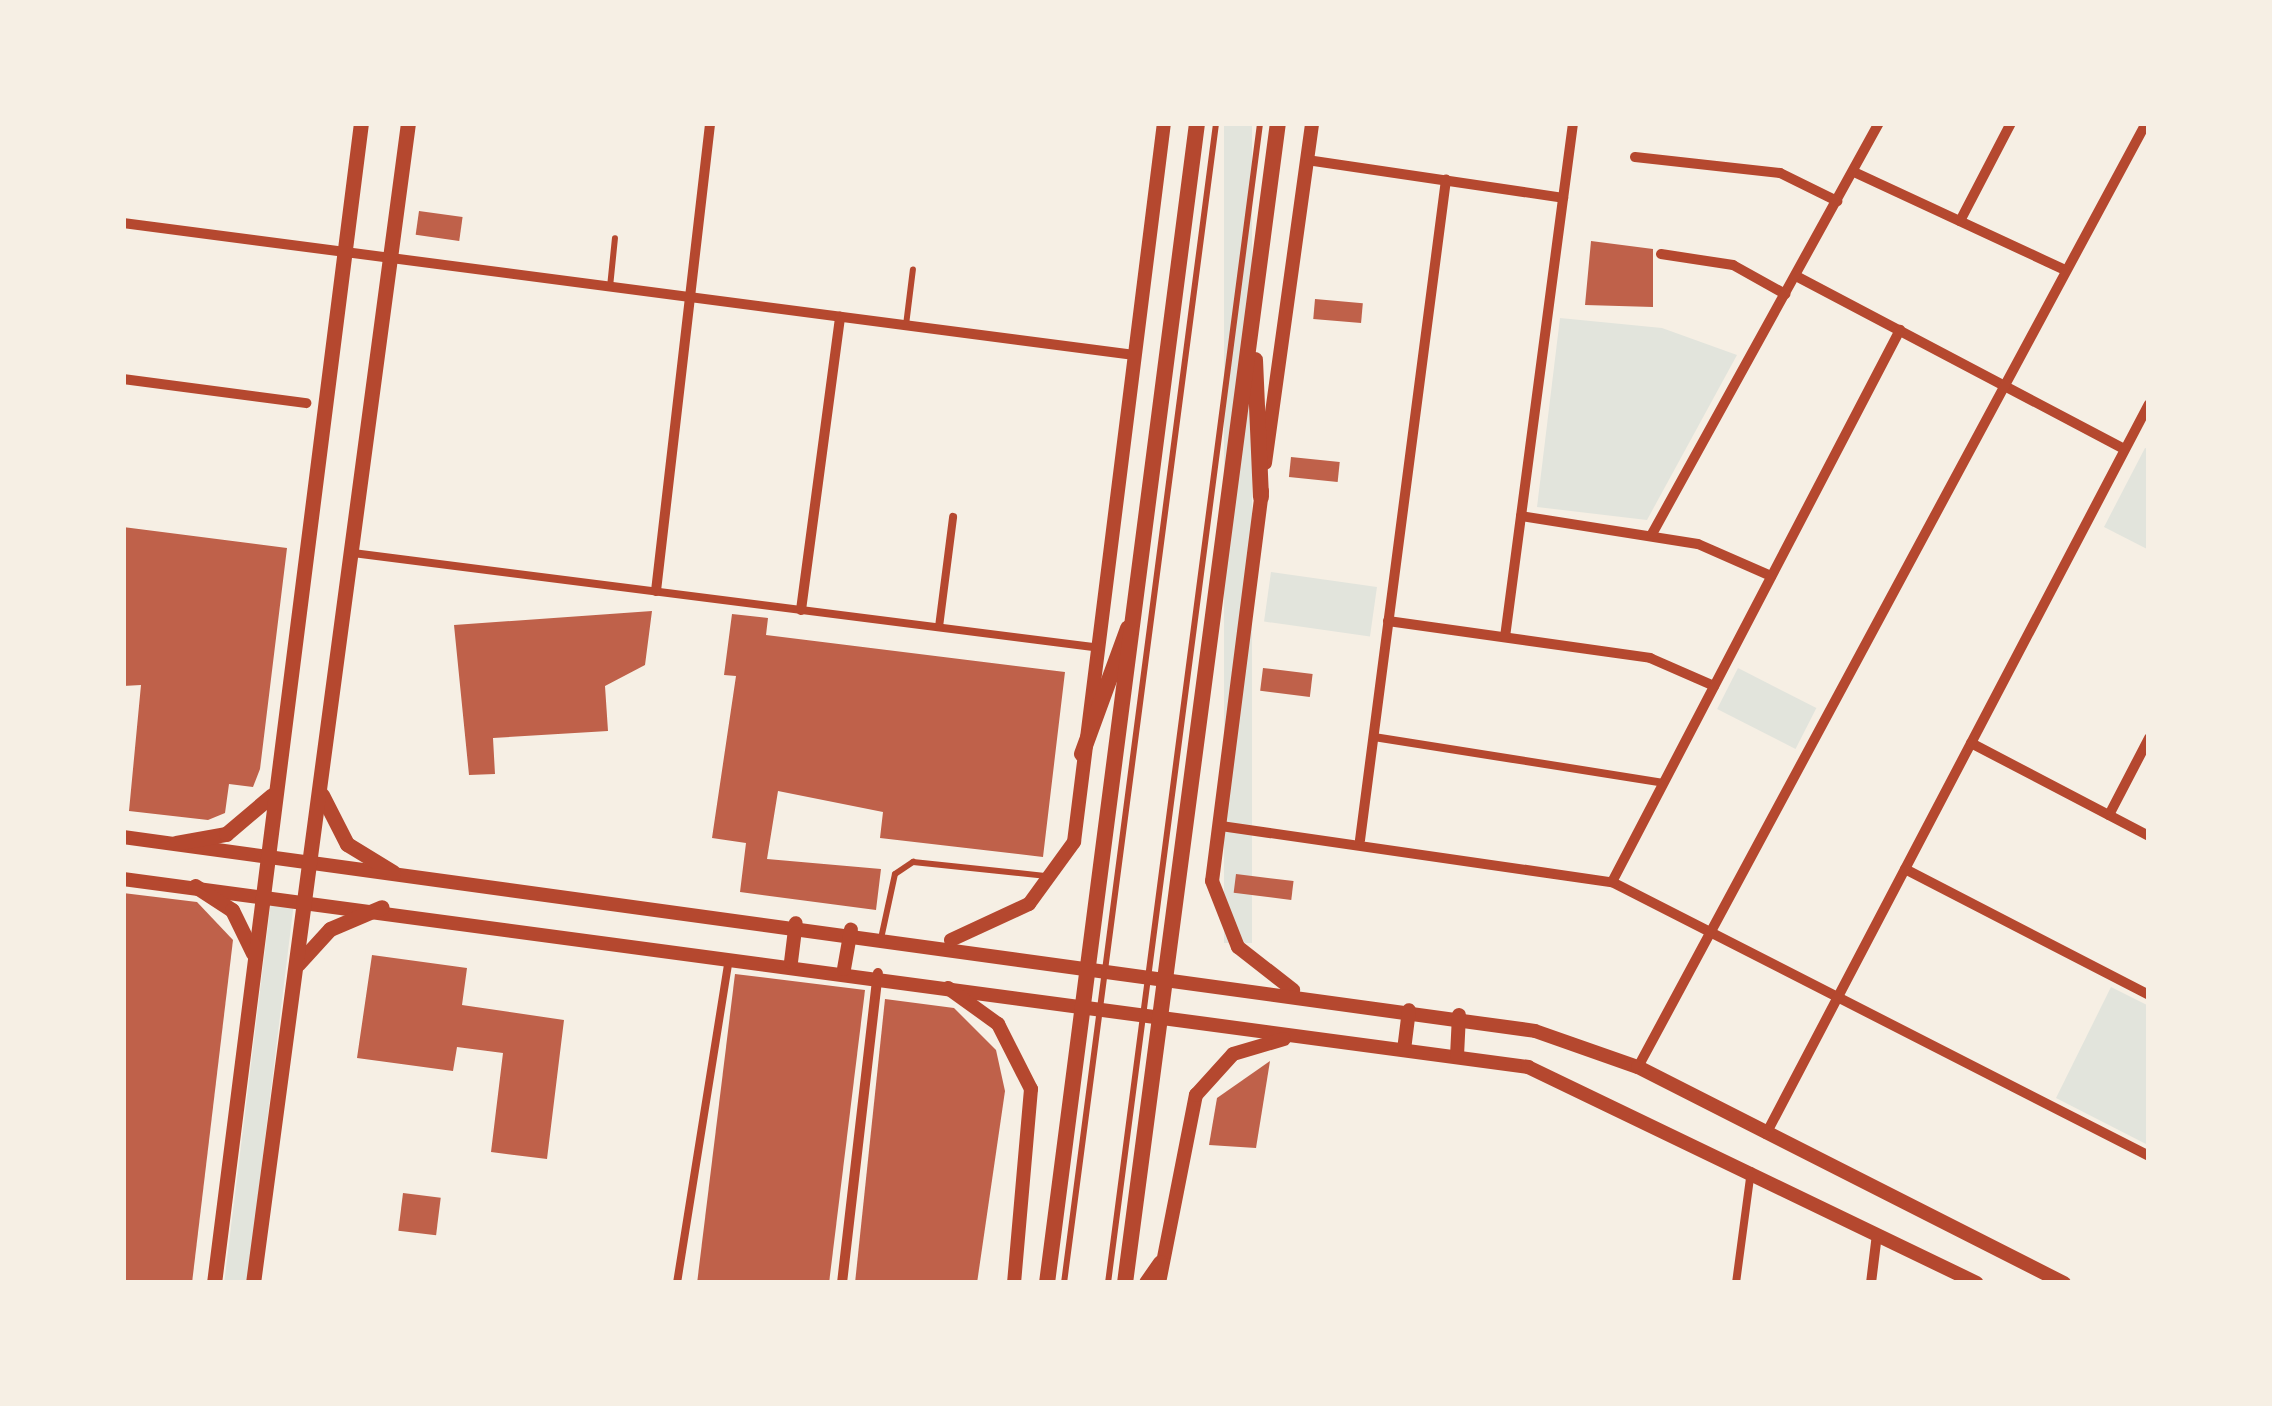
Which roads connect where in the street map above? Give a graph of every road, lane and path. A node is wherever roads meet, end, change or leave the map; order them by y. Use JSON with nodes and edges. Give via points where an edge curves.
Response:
{"nodes":[{"id":1,"x":361,"y":123,"type":"edge"},
{"id":2,"x":408,"y":123,"type":"edge"},
{"id":3,"x":710,"y":123,"type":"edge"},
{"id":4,"x":1164,"y":123,"type":"edge"},
{"id":5,"x":1197,"y":123,"type":"edge"},
{"id":6,"x":1216,"y":123,"type":"edge"},
{"id":7,"x":1260,"y":123,"type":"edge"},
{"id":8,"x":1277,"y":123,"type":"edge"},
{"id":9,"x":1312,"y":123,"type":"edge"},
{"id":10,"x":1573,"y":123,"type":"edge"},
{"id":11,"x":1879,"y":123,"type":"edge"},
{"id":12,"x":2011,"y":123,"type":"edge"},
{"id":13,"x":2146,"y":123,"type":"edge"},
{"id":14,"x":1635,"y":157,"type":"dead end"},
{"id":15,"x":1307,"y":160,"type":"junction"},
{"id":16,"x":1853,"y":172,"type":"junction"},
{"id":17,"x":1446,"y":180,"type":"junction"},
{"id":18,"x":1563,"y":198,"type":"junction"},
{"id":19,"x":1837,"y":201,"type":"junction"},
{"id":20,"x":1960,"y":221,"type":"junction"},
{"id":21,"x":123,"y":223,"type":"edge"},
{"id":22,"x":615,"y":238,"type":"dead end"},
{"id":23,"x":344,"y":252,"type":"junction"},
{"id":24,"x":1661,"y":254,"type":"dead end"},
{"id":25,"x":392,"y":258,"type":"junction"},
{"id":26,"x":913,"y":269,"type":"dead end"},
{"id":27,"x":2065,"y":270,"type":"junction"},
{"id":28,"x":1796,"y":276,"type":"junction"},
{"id":29,"x":610,"y":286,"type":"junction"},
{"id":30,"x":1786,"y":294,"type":"junction"},
{"id":31,"x":688,"y":297,"type":"junction"},
{"id":32,"x":840,"y":316,"type":"junction"},
{"id":33,"x":906,"y":326,"type":"junction"},
{"id":34,"x":1250,"y":328,"type":"junction"},
{"id":35,"x":1900,"y":330,"type":"junction"},
{"id":36,"x":1134,"y":355,"type":"junction"},
{"id":37,"x":123,"y":379,"type":"edge"},
{"id":38,"x":2007,"y":386,"type":"junction"},
{"id":39,"x":306,"y":403,"type":"dead end"},
{"id":40,"x":2149,"y":404,"type":"edge"},
{"id":41,"x":2124,"y":449,"type":"junction"},
{"id":42,"x":1261,"y":496,"type":"junction"},
{"id":43,"x":1521,"y":516,"type":"junction"},
{"id":44,"x":953,"y":517,"type":"dead end"},
{"id":45,"x":1652,"y":534,"type":"junction"},
{"id":46,"x":351,"y":553,"type":"junction"},
{"id":47,"x":1771,"y":576,"type":"junction"},
{"id":48,"x":656,"y":591,"type":"junction"},
{"id":49,"x":801,"y":610,"type":"junction"},
{"id":50,"x":1388,"y":621,"type":"junction"},
{"id":51,"x":1132,"y":622,"type":"junction"},
{"id":52,"x":939,"y":627,"type":"junction"},
{"id":53,"x":1505,"y":637,"type":"junction"},
{"id":54,"x":1093,"y":647,"type":"junction"},
{"id":55,"x":1714,"y":686,"type":"junction"},
{"id":56,"x":1373,"y":737,"type":"junction"},
{"id":57,"x":2149,"y":738,"type":"edge"},
{"id":58,"x":1971,"y":743,"type":"junction"},
{"id":59,"x":1082,"y":754,"type":"junction"},
{"id":60,"x":320,"y":783,"type":"junction"},
{"id":61,"x":1663,"y":784,"type":"junction"},
{"id":62,"x":274,"y":793,"type":"junction"},
{"id":63,"x":2109,"y":815,"type":"junction"},
{"id":64,"x":1221,"y":826,"type":"junction"},
{"id":65,"x":2149,"y":836,"type":"edge"},
{"id":66,"x":123,"y":837,"type":"edge"},
{"id":67,"x":1360,"y":840,"type":"junction"},
{"id":68,"x":176,"y":843,"type":"junction"},
{"id":69,"x":268,"y":856,"type":"junction"},
{"id":70,"x":309,"y":861,"type":"junction"},
{"id":71,"x":1905,"y":869,"type":"junction"},
{"id":72,"x":393,"y":872,"type":"junction"},
{"id":73,"x":1054,"y":876,"type":"junction"},
{"id":74,"x":123,"y":879,"type":"edge"},
{"id":75,"x":1612,"y":881,"type":"junction"},
{"id":76,"x":195,"y":886,"type":"junction"},
{"id":77,"x":263,"y":893,"type":"junction"},
{"id":78,"x":304,"y":898,"type":"junction"},
{"id":79,"x":382,"y":908,"type":"junction"},
{"id":80,"x":796,"y":923,"type":"junction"},
{"id":81,"x":1714,"y":929,"type":"junction"},
{"id":82,"x":851,"y":930,"type":"junction"},
{"id":83,"x":881,"y":934,"type":"junction"},
{"id":84,"x":941,"y":942,"type":"junction"},
{"id":85,"x":730,"y":953,"type":"junction"},
{"id":86,"x":254,"y":960,"type":"junction"},
{"id":87,"x":790,"y":962,"type":"junction"},
{"id":88,"x":1086,"y":967,"type":"junction"},
{"id":89,"x":844,"y":969,"type":"junction"},
{"id":90,"x":1105,"y":970,"type":"junction"},
{"id":91,"x":294,"y":972,"type":"junction"},
{"id":92,"x":878,"y":973,"type":"junction"},
{"id":93,"x":1157,"y":977,"type":"junction"},
{"id":94,"x":938,"y":983,"type":"junction"},
{"id":95,"x":1839,"y":995,"type":"junction"},
{"id":96,"x":2149,"y":995,"type":"edge"},
{"id":97,"x":1302,"y":996,"type":"junction"},
{"id":98,"x":1090,"y":1009,"type":"junction"},
{"id":99,"x":1409,"y":1010,"type":"junction"},
{"id":100,"x":1460,"y":1015,"type":"junction"},
{"id":101,"x":1152,"y":1017,"type":"junction"},
{"id":102,"x":1294,"y":1036,"type":"junction"},
{"id":103,"x":1404,"y":1050,"type":"junction"},
{"id":104,"x":1457,"y":1056,"type":"junction"},
{"id":105,"x":1638,"y":1067,"type":"junction"},
{"id":106,"x":1766,"y":1135,"type":"junction"},
{"id":107,"x":2149,"y":1156,"type":"edge"},
{"id":108,"x":1751,"y":1172,"type":"junction"},
{"id":109,"x":1877,"y":1234,"type":"junction"},
{"id":110,"x":1161,"y":1263,"type":"junction"},
{"id":111,"x":214,"y":1283,"type":"edge"},
{"id":112,"x":253,"y":1283,"type":"edge"},
{"id":113,"x":677,"y":1283,"type":"edge"},
{"id":114,"x":842,"y":1283,"type":"edge"},
{"id":115,"x":1014,"y":1283,"type":"edge"},
{"id":116,"x":1047,"y":1283,"type":"edge"},
{"id":117,"x":1064,"y":1283,"type":"edge"},
{"id":118,"x":1108,"y":1283,"type":"edge"},
{"id":119,"x":1125,"y":1283,"type":"edge"},
{"id":120,"x":1147,"y":1283,"type":"edge"},
{"id":121,"x":1159,"y":1283,"type":"edge"},
{"id":122,"x":1736,"y":1283,"type":"edge"},
{"id":123,"x":1870,"y":1283,"type":"edge"},
{"id":124,"x":1977,"y":1283,"type":"edge"},
{"id":125,"x":2064,"y":1283,"type":"edge"}],
"edges":[{"from":1,"to":23,"type":"main road"},
{"from":2,"to":25,"type":"main road"},
{"from":3,"to":31,"type":"street"},
{"from":4,"to":36,"type":"street"},
{"from":5,"to":51,"type":"main road"},
{"from":6,"to":90,"type":"lane"},
{"from":7,"to":93,"type":"lane"},
{"from":8,"to":34,"type":"main road"},
{"from":9,"to":15,"type":"street"},
{"from":10,"to":18,"type":"street"},
{"from":11,"to":16,"type":"street"},
{"from":12,"to":20,"type":"street"},
{"from":13,"to":27,"type":"street"},
{"from":14,"to":19,"type":"street","via":[[1780,173]]},
{"from":15,"to":17,"type":"street"},
{"from":15,"to":42,"type":"street"},
{"from":16,"to":19,"type":"street"},
{"from":16,"to":20,"type":"street"},
{"from":17,"to":18,"type":"street"},
{"from":17,"to":50,"type":"street"},
{"from":18,"to":43,"type":"street"},
{"from":19,"to":28,"type":"street"},
{"from":20,"to":27,"type":"street"},
{"from":21,"to":23,"type":"street"},
{"from":22,"to":29,"type":"lane"},
{"from":23,"to":25,"type":"street"},
{"from":23,"to":62,"type":"main road"},
{"from":24,"to":30,"type":"street","via":[[1733,265]]},
{"from":25,"to":29,"type":"street"},
{"from":25,"to":46,"type":"main road"},
{"from":26,"to":33,"type":"lane"},
{"from":27,"to":38,"type":"street"},
{"from":28,"to":30,"type":"street"},
{"from":28,"to":35,"type":"street"},
{"from":29,"to":31,"type":"street"},
{"from":30,"to":45,"type":"street"},
{"from":31,"to":32,"type":"street"},
{"from":31,"to":48,"type":"street"},
{"from":32,"to":33,"type":"street"},
{"from":32,"to":49,"type":"street"},
{"from":33,"to":36,"type":"street"},
{"from":34,"to":42,"type":"main road"},
{"from":34,"to":93,"type":"main road"},
{"from":35,"to":38,"type":"street"},
{"from":35,"to":47,"type":"street"},
{"from":36,"to":54,"type":"street"},
{"from":37,"to":39,"type":"street"},
{"from":38,"to":41,"type":"street"},
{"from":38,"to":81,"type":"street"},
{"from":40,"to":41,"type":"street"},
{"from":41,"to":58,"type":"street"},
{"from":42,"to":64,"type":"street"},
{"from":43,"to":45,"type":"street"},
{"from":43,"to":53,"type":"street"},
{"from":44,"to":52,"type":"street"},
{"from":45,"to":47,"type":"street"},
{"from":46,"to":48,"type":"street"},
{"from":46,"to":60,"type":"main road"},
{"from":47,"to":55,"type":"street"},
{"from":48,"to":49,"type":"street"},
{"from":49,"to":52,"type":"street"},
{"from":50,"to":53,"type":"street"},
{"from":50,"to":56,"type":"street"},
{"from":51,"to":59,"type":"main road"},
{"from":51,"to":88,"type":"main road"},
{"from":52,"to":54,"type":"street"},
{"from":53,"to":55,"type":"street","via":[[1650,658]]},
{"from":54,"to":59,"type":"street"},
{"from":55,"to":61,"type":"street"},
{"from":56,"to":61,"type":"street"},
{"from":56,"to":67,"type":"street"},
{"from":57,"to":63,"type":"street"},
{"from":58,"to":63,"type":"street"},
{"from":58,"to":71,"type":"street"},
{"from":59,"to":73,"type":"street","via":[[1074,842]]},
{"from":60,"to":70,"type":"main road"},
{"from":60,"to":72,"type":"main road","via":[[338,834]]},
{"from":61,"to":75,"type":"street"},
{"from":62,"to":68,"type":"main road","via":[[226,834]]},
{"from":62,"to":69,"type":"main road"},
{"from":63,"to":65,"type":"street"},
{"from":64,"to":67,"type":"street"},
{"from":64,"to":97,"type":"street","via":[[1212,881],[1232,938]]},
{"from":66,"to":68,"type":"street"},
{"from":67,"to":75,"type":"street"},
{"from":68,"to":69,"type":"street"},
{"from":69,"to":70,"type":"street"},
{"from":69,"to":77,"type":"main road"},
{"from":70,"to":72,"type":"street"},
{"from":70,"to":78,"type":"main road"},
{"from":71,"to":95,"type":"street"},
{"from":71,"to":96,"type":"street"},
{"from":72,"to":80,"type":"street"},
{"from":73,"to":83,"type":"lane","via":[[901,867]]},
{"from":73,"to":84,"type":"street","via":[[1014,915]]},
{"from":74,"to":76,"type":"street"},
{"from":75,"to":81,"type":"street"},
{"from":76,"to":77,"type":"street"},
{"from":76,"to":86,"type":"main road","via":[[232,910]]},
{"from":77,"to":78,"type":"street"},
{"from":77,"to":86,"type":"main road"},
{"from":78,"to":79,"type":"street"},
{"from":78,"to":91,"type":"main road"},
{"from":79,"to":85,"type":"street"},
{"from":79,"to":91,"type":"main road","via":[[330,929]]},
{"from":80,"to":82,"type":"street"},
{"from":80,"to":87,"type":"street"},
{"from":81,"to":95,"type":"street"},
{"from":81,"to":105,"type":"street"},
{"from":82,"to":83,"type":"street"},
{"from":82,"to":89,"type":"street"},
{"from":83,"to":84,"type":"street"},
{"from":84,"to":88,"type":"street"},
{"from":85,"to":87,"type":"street"},
{"from":85,"to":113,"type":"street"},
{"from":86,"to":111,"type":"main road"},
{"from":87,"to":89,"type":"street"},
{"from":88,"to":90,"type":"street"},
{"from":88,"to":98,"type":"main road"},
{"from":89,"to":92,"type":"street"},
{"from":90,"to":93,"type":"street"},
{"from":90,"to":98,"type":"lane"},
{"from":91,"to":112,"type":"main road"},
{"from":92,"to":94,"type":"street"},
{"from":92,"to":114,"type":"street"},
{"from":93,"to":97,"type":"street"},
{"from":93,"to":101,"type":"main road"},
{"from":94,"to":98,"type":"street"},
{"from":94,"to":115,"type":"street","via":[[998,1024],[1031,1089]]},
{"from":95,"to":106,"type":"street"},
{"from":95,"to":107,"type":"street"},
{"from":97,"to":99,"type":"street"},
{"from":98,"to":101,"type":"street"},
{"from":98,"to":116,"type":"main road"},
{"from":98,"to":117,"type":"lane"},
{"from":99,"to":100,"type":"street"},
{"from":99,"to":103,"type":"street"},
{"from":100,"to":104,"type":"street"},
{"from":100,"to":105,"type":"street"},
{"from":101,"to":102,"type":"street"},
{"from":101,"to":118,"type":"lane"},
{"from":101,"to":119,"type":"main road"},
{"from":102,"to":103,"type":"street"},
{"from":102,"to":110,"type":"street","via":[[1233,1054],[1196,1095]]},
{"from":103,"to":104,"type":"street"},
{"from":104,"to":108,"type":"street","via":[[1583,1085]]},
{"from":105,"to":106,"type":"street"},
{"from":106,"to":125,"type":"street"},
{"from":108,"to":109,"type":"street"},
{"from":108,"to":122,"type":"street"},
{"from":109,"to":123,"type":"street"},
{"from":109,"to":124,"type":"street"},
{"from":110,"to":120,"type":"main road"},
{"from":110,"to":121,"type":"street"}]}
